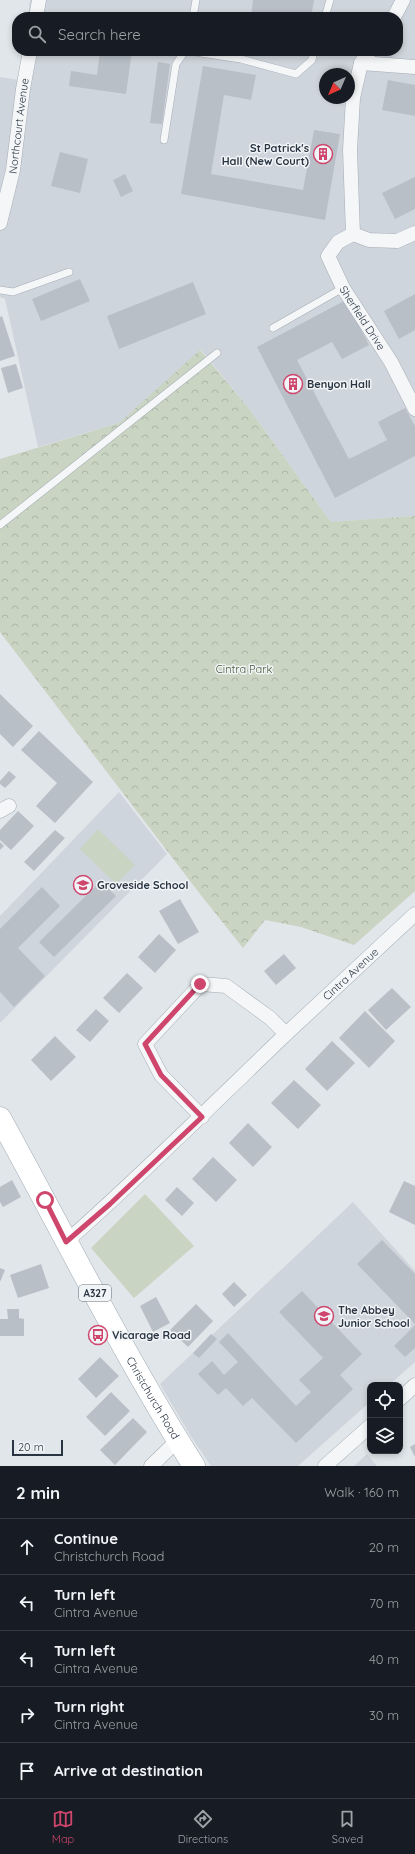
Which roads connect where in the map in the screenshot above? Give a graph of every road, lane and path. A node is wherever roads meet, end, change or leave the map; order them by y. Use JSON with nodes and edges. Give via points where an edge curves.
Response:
{"nodes":[{"id":1,"x":39,"y":0,"type":"edge"},
{"id":2,"x":196,"y":0,"type":"edge"},
{"id":3,"x":330,"y":0,"type":"edge"},
{"id":4,"x":403,"y":0,"type":"edge"},
{"id":5,"x":37,"y":12,"type":"edge"},
{"id":6,"x":194,"y":12,"type":"edge"},
{"id":7,"x":326,"y":12,"type":"edge"},
{"id":8,"x":397,"y":12,"type":"edge"},
{"id":9,"x":29,"y":56,"type":"edge"},
{"id":10,"x":182,"y":56,"type":"edge"},
{"id":11,"x":221,"y":56,"type":"edge"},
{"id":12,"x":313,"y":56,"type":"edge"},
{"id":13,"x":366,"y":56,"type":"edge"},
{"id":14,"x":361,"y":63,"type":"junction"},
{"id":15,"x":415,"y":67,"type":"edge"},
{"id":16,"x":164,"y":140,"type":"dead end"},
{"id":17,"x":0,"y":223,"type":"edge"},
{"id":18,"x":415,"y":233,"type":"edge"},
{"id":19,"x":353,"y":234,"type":"junction"},
{"id":20,"x":69,"y":272,"type":"dead end"},
{"id":21,"x":343,"y":288,"type":"junction"},
{"id":22,"x":0,"y":290,"type":"edge"},
{"id":23,"x":273,"y":328,"type":"dead end"},
{"id":24,"x":217,"y":353,"type":"dead end"},
{"id":25,"x":415,"y":409,"type":"edge"},
{"id":26,"x":0,"y":525,"type":"edge"},
{"id":27,"x":415,"y":914,"type":"edge"},
{"id":28,"x":286,"y":1034,"type":"junction"},
{"id":29,"x":202,"y":1117,"type":"junction"},
{"id":30,"x":0,"y":1118,"type":"edge"},
{"id":31,"x":66,"y":1242,"type":"junction"},
{"id":32,"x":415,"y":1385,"type":"edge"},
{"id":33,"x":403,"y":1395,"type":"edge"},
{"id":34,"x":367,"y":1429,"type":"edge"},
{"id":35,"x":178,"y":1440,"type":"junction"},
{"id":36,"x":151,"y":1466,"type":"edge"},
{"id":37,"x":194,"y":1466,"type":"edge"},
{"id":38,"x":325,"y":1466,"type":"edge"}],
"edges":[{"from":1,"to":5,"type":"street"},
{"from":2,"to":6,"type":"lane"},
{"from":3,"to":7,"type":"lane"},
{"from":4,"to":8,"type":"street"},
{"from":9,"to":17,"type":"street","name":"Northcourt Avenue","via":[[13,170]]},
{"from":10,"to":16,"type":"lane","via":[[176,64]]},
{"from":11,"to":12,"type":"lane","via":[[296,74],[312,60]]},
{"from":13,"to":14,"type":"street"},
{"from":14,"to":15,"type":"street"},
{"from":14,"to":19,"type":"street","via":[[353,98],[350,150]]},
{"from":18,"to":19,"type":"street","via":[[397,241],[369,240]]},
{"from":19,"to":21,"type":"street","name":"Sherfield Drive","via":[[338,242],[328,256]]},
{"from":20,"to":22,"type":"lane","via":[[13,292]]},
{"from":21,"to":23,"type":"lane"},
{"from":21,"to":25,"type":"street","name":"Sherfield Drive","via":[[391,362]]},
{"from":24,"to":26,"type":"lane"},
{"from":27,"to":28,"type":"street","name":"Cintra Avenue"},
{"from":28,"to":29,"type":"street","name":"Cintra Avenue"},
{"from":28,"to":29,"type":"street","via":[[270,1018],[226,986],[200,984],[145,1044],[161,1075]]},
{"from":29,"to":31,"type":"street","name":"Cintra Avenue"},
{"from":30,"to":31,"type":"main road","name":"Christchurch Road","number":"A327"},
{"from":31,"to":35,"type":"main road","name":"Christchurch Road","number":"A327"},
{"from":32,"to":33,"type":"street"},
{"from":34,"to":38,"type":"street"},
{"from":35,"to":36,"type":"street"},
{"from":35,"to":37,"type":"main road","name":"Christchurch Road","number":"A327"}]}
